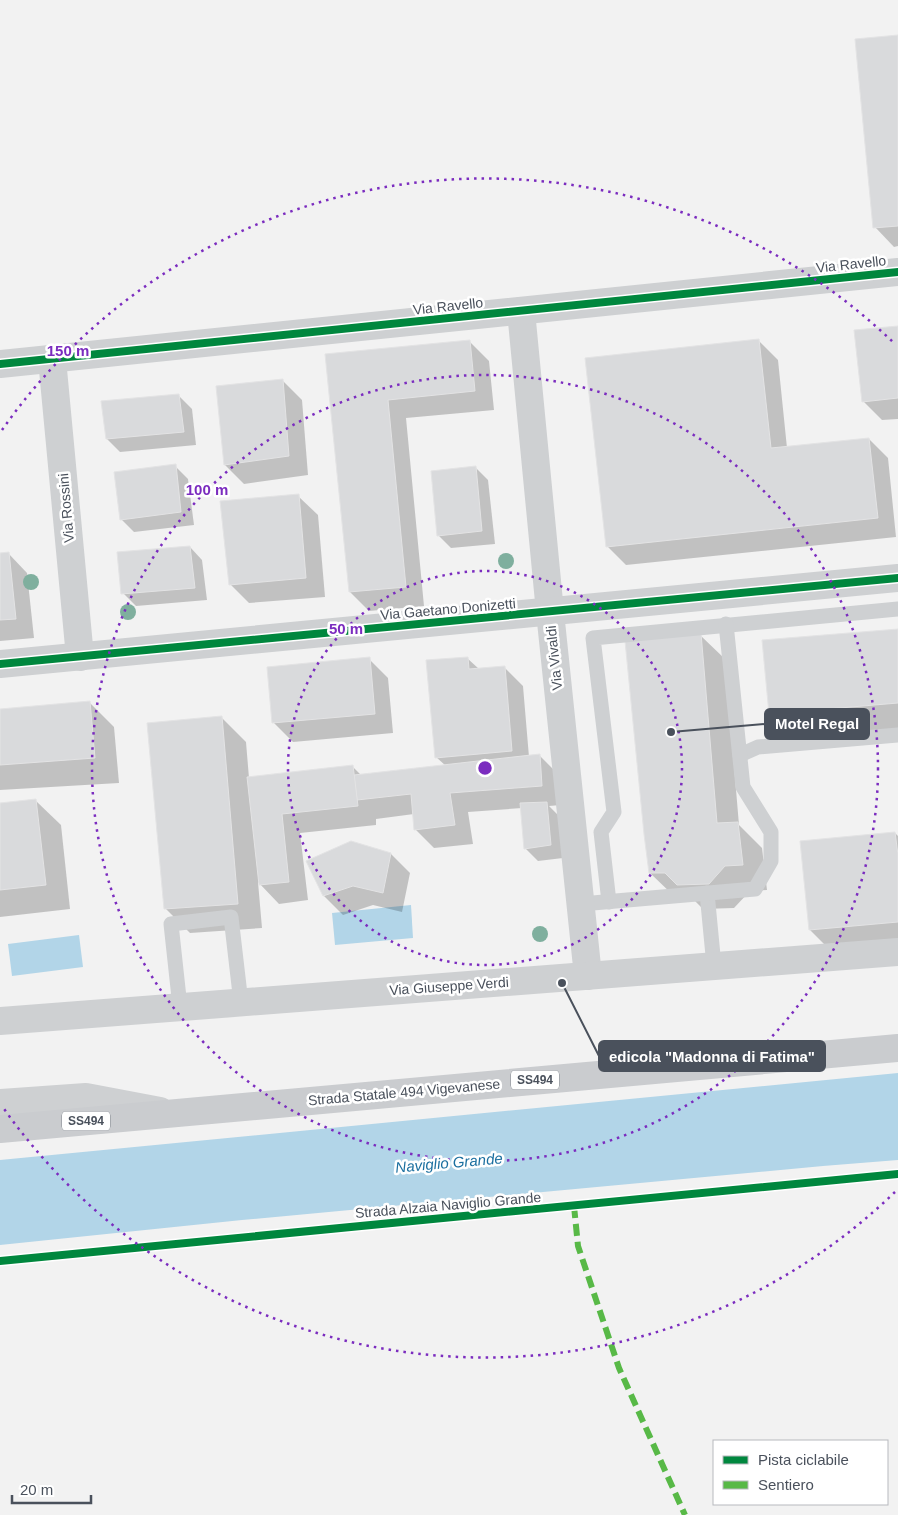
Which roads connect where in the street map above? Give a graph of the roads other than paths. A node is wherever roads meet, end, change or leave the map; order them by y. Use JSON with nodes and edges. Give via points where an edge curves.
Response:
{"nodes":[{"id":1,"x":898,"y":272,"type":"edge"},
{"id":2,"x":521,"y":311,"type":"junction"},
{"id":3,"x":52,"y":359,"type":"junction"},
{"id":4,"x":0,"y":364,"type":"edge"},
{"id":5,"x":898,"y":578,"type":"edge"},
{"id":6,"x":898,"y":609,"type":"edge"},
{"id":7,"x":550,"y":612,"type":"junction"},
{"id":8,"x":726,"y":624,"type":"junction"},
{"id":9,"x":80,"y":657,"type":"junction"},
{"id":10,"x":0,"y":664,"type":"edge"},
{"id":11,"x":898,"y":735,"type":"edge"},
{"id":12,"x":740,"y":755,"type":"junction"},
{"id":13,"x":707,"y":893,"type":"junction"},
{"id":14,"x":609,"y":902,"type":"junction"},
{"id":15,"x":581,"y":904,"type":"junction"},
{"id":16,"x":898,"y":952,"type":"edge"},
{"id":17,"x":714,"y":966,"type":"junction"},
{"id":18,"x":588,"y":976,"type":"junction"},
{"id":19,"x":241,"y":1003,"type":"junction"},
{"id":20,"x":180,"y":1007,"type":"junction"},
{"id":21,"x":0,"y":1022,"type":"edge"},
{"id":22,"x":898,"y":1048,"type":"edge"},
{"id":23,"x":0,"y":1102,"type":"edge"},
{"id":24,"x":171,"y":1113,"type":"junction"},
{"id":25,"x":0,"y":1129,"type":"edge"}],
"edges":[{"from":1,"to":2,"type":"street","name":"Via Ravello"},
{"from":2,"to":3,"type":"street","name":"Via Ravello"},
{"from":2,"to":7,"type":"street","name":"Via Vivaldi"},
{"from":3,"to":4,"type":"street","name":"Via Ravello"},
{"from":3,"to":9,"type":"street","name":"Via Rossini"},
{"from":5,"to":7,"type":"street","name":"Via Gaetano Donizetti"},
{"from":6,"to":8,"type":"lane"},
{"from":7,"to":9,"type":"street","name":"Via Gaetano Donizetti"},
{"from":7,"to":15,"type":"street","name":"Via Vivaldi"},
{"from":8,"to":12,"type":"lane"},
{"from":8,"to":14,"type":"lane","via":[[593,638],[614,812],[601,832]]},
{"from":9,"to":10,"type":"street","name":"Via Gaetano Donizetti"},
{"from":11,"to":12,"type":"lane","via":[[758,747]]},
{"from":12,"to":13,"type":"lane","via":[[743,787],[771,832],[771,862],[755,889]]},
{"from":13,"to":14,"type":"lane"},
{"from":13,"to":17,"type":"lane"},
{"from":14,"to":15,"type":"lane"},
{"from":15,"to":18,"type":"street","name":"Via Vivaldi"},
{"from":16,"to":17,"type":"street","name":"Via Giuseppe Verdi"},
{"from":17,"to":18,"type":"street","name":"Via Giuseppe Verdi"},
{"from":18,"to":19,"type":"street","name":"Via Giuseppe Verdi"},
{"from":19,"to":20,"type":"street","name":"Via Giuseppe Verdi"},
{"from":19,"to":20,"type":"lane","via":[[231,917],[171,924]]},
{"from":20,"to":21,"type":"street","name":"Via Giuseppe Verdi"},
{"from":22,"to":24,"type":"main road","name":"Strada Statale 494 Vigevanese","number":"SS494"},
{"from":23,"to":24,"type":"street","via":[[86,1096]]},
{"from":24,"to":25,"type":"main road","name":"Strada Statale 494 Vigevanese","number":"SS494"}]}
